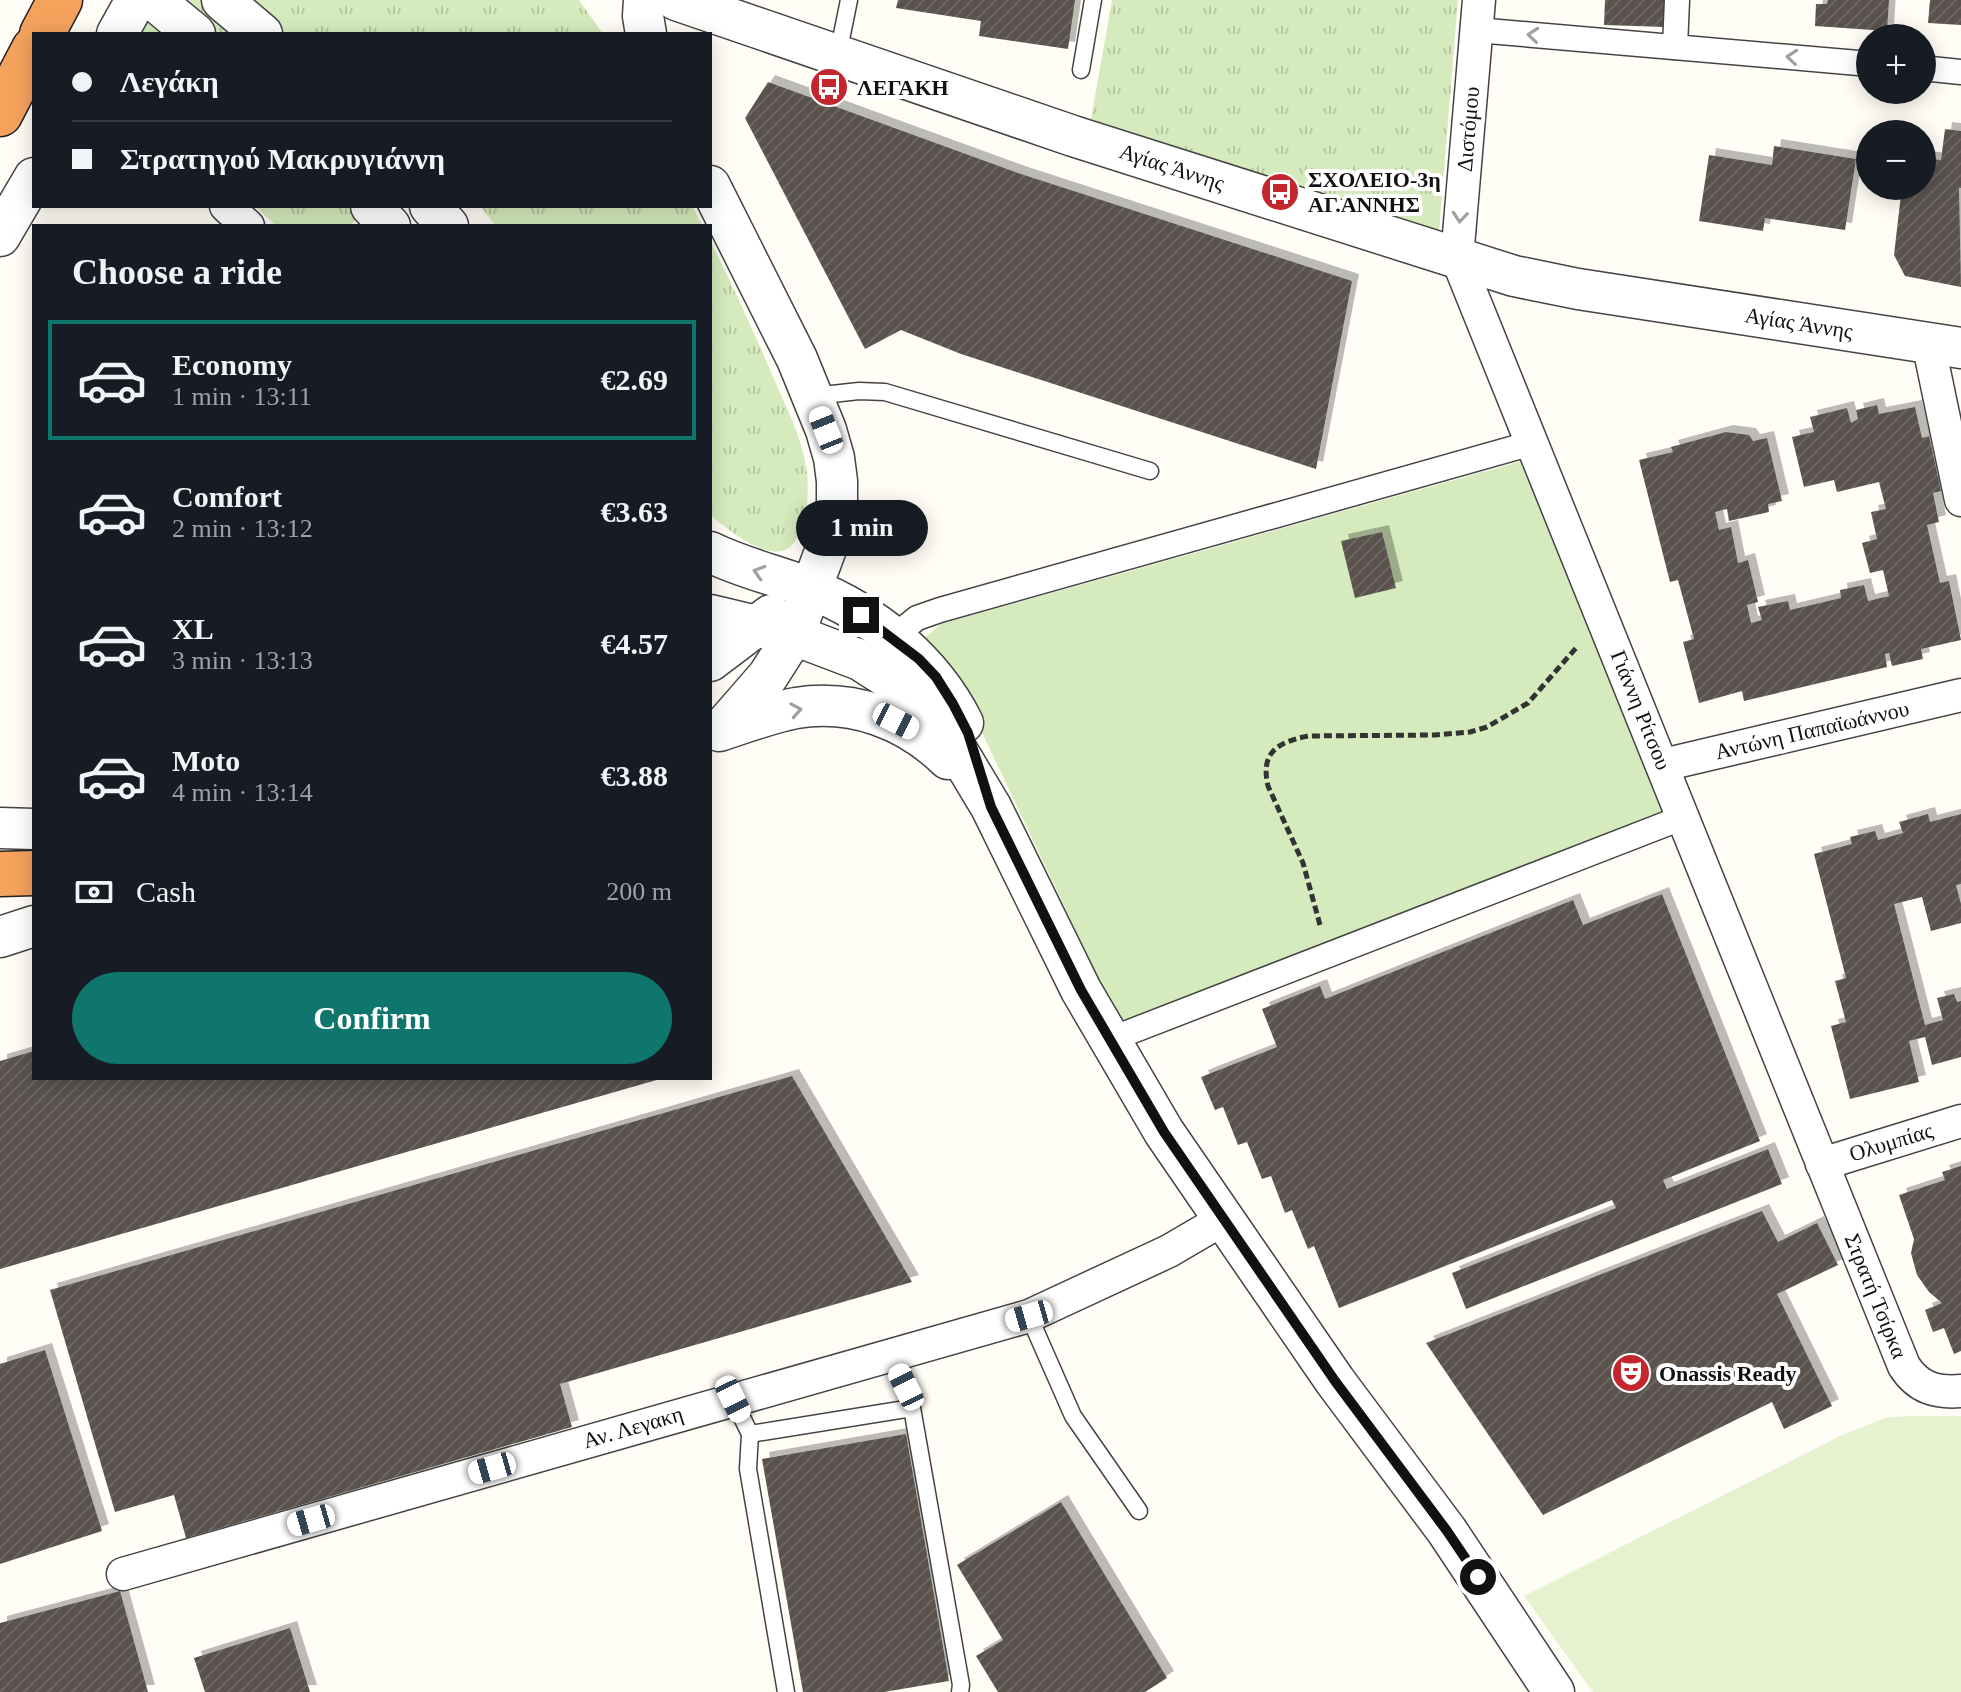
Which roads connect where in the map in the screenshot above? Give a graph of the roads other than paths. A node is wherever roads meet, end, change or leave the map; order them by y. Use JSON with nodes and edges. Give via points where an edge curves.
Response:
{"nodes":[{"id":1,"x":60,"y":0,"type":"edge"},
{"id":2,"x":136,"y":0,"type":"edge"},
{"id":3,"x":154,"y":0,"type":"edge"},
{"id":4,"x":222,"y":0,"type":"edge"},
{"id":5,"x":644,"y":0,"type":"edge"},
{"id":6,"x":676,"y":0,"type":"edge"},
{"id":7,"x":849,"y":0,"type":"edge"},
{"id":8,"x":1093,"y":0,"type":"edge"},
{"id":9,"x":1677,"y":0,"type":"edge"},
{"id":10,"x":1478,"y":15,"type":"edge"},
{"id":11,"x":43,"y":32,"type":"edge"},
{"id":12,"x":118,"y":32,"type":"edge"},
{"id":13,"x":193,"y":32,"type":"edge"},
{"id":14,"x":260,"y":32,"type":"edge"},
{"id":15,"x":646,"y":32,"type":"edge"},
{"id":16,"x":1675,"y":47,"type":"junction"},
{"id":17,"x":32,"y":53,"type":"edge"},
{"id":18,"x":838,"y":56,"type":"junction"},
{"id":19,"x":1856,"y":63,"type":"edge"},
{"id":20,"x":1936,"y":69,"type":"edge"},
{"id":21,"x":1081,"y":70,"type":"dead end"},
{"id":22,"x":1961,"y":72,"type":"edge"},
{"id":23,"x":0,"y":114,"type":"edge"},
{"id":24,"x":32,"y":181,"type":"edge"},
{"id":25,"x":712,"y":190,"type":"edge"},
{"id":26,"x":228,"y":208,"type":"edge"},
{"id":27,"x":373,"y":208,"type":"edge"},
{"id":28,"x":432,"y":208,"type":"edge"},
{"id":29,"x":246,"y":224,"type":"edge"},
{"id":30,"x":388,"y":224,"type":"edge"},
{"id":31,"x":446,"y":224,"type":"edge"},
{"id":32,"x":0,"y":236,"type":"edge"},
{"id":33,"x":1457,"y":258,"type":"junction"},
{"id":34,"x":1944,"y":345,"type":"edge"},
{"id":35,"x":812,"y":397,"type":"junction"},
{"id":36,"x":1532,"y":443,"type":"junction"},
{"id":37,"x":1150,"y":471,"type":"dead end"},
{"id":38,"x":1961,"y":500,"type":"edge"},
{"id":39,"x":712,"y":553,"type":"edge"},
{"id":40,"x":810,"y":588,"type":"junction"},
{"id":41,"x":712,"y":615,"type":"edge"},
{"id":42,"x":776,"y":630,"type":"junction"},
{"id":43,"x":892,"y":638,"type":"junction"},
{"id":44,"x":712,"y":660,"type":"edge"},
{"id":45,"x":1961,"y":695,"type":"edge"},
{"id":46,"x":716,"y":732,"type":"edge"},
{"id":47,"x":1663,"y":765,"type":"junction"},
{"id":48,"x":991,"y":807,"type":"junction"},
{"id":49,"x":1684,"y":817,"type":"junction"},
{"id":50,"x":0,"y":828,"type":"edge"},
{"id":51,"x":32,"y":829,"type":"edge"},
{"id":52,"x":32,"y":873,"type":"edge"},
{"id":53,"x":0,"y":874,"type":"edge"},
{"id":54,"x":32,"y":927,"type":"edge"},
{"id":55,"x":0,"y":937,"type":"edge"},
{"id":56,"x":1109,"y":1040,"type":"junction"},
{"id":57,"x":1961,"y":1121,"type":"edge"},
{"id":58,"x":1822,"y":1164,"type":"junction"},
{"id":59,"x":1222,"y":1220,"type":"junction"},
{"id":60,"x":1029,"y":1316,"type":"junction"},
{"id":61,"x":890,"y":1355,"type":"junction"},
{"id":62,"x":1961,"y":1391,"type":"edge"},
{"id":63,"x":733,"y":1399,"type":"junction"},
{"id":64,"x":912,"y":1408,"type":"junction"},
{"id":65,"x":750,"y":1434,"type":"junction"},
{"id":66,"x":1139,"y":1511,"type":"dead end"},
{"id":67,"x":123,"y":1574,"type":"dead end"},
{"id":68,"x":786,"y":1692,"type":"edge"},
{"id":69,"x":960,"y":1692,"type":"edge"},
{"id":70,"x":1554,"y":1692,"type":"edge"}],
"edges":[{"from":1,"to":11,"type":"highway"},
{"from":2,"to":12,"type":"street"},
{"from":3,"to":13,"type":"street"},
{"from":4,"to":14,"type":"street"},
{"from":5,"to":15,"type":"street"},
{"from":6,"to":18,"type":"street","name":"Αγίας Άννης"},
{"from":7,"to":18,"type":"lane"},
{"from":8,"to":21,"type":"lane"},
{"from":9,"to":16,"type":"street"},
{"from":16,"to":10,"type":"street","one_way":true},
{"from":10,"to":33,"type":"street","name":"Διστόμου","one_way":true},
{"from":19,"to":16,"type":"street","one_way":true},
{"from":17,"to":23,"type":"highway"},
{"from":18,"to":33,"type":"street","name":"Αγίας Άννης"},
{"from":20,"to":22,"type":"street"},
{"from":24,"to":32,"type":"street"},
{"from":25,"to":35,"type":"street"},
{"from":26,"to":29,"type":"street"},
{"from":27,"to":30,"type":"street"},
{"from":28,"to":31,"type":"street"},
{"from":33,"to":34,"type":"street","name":"Αγίας Άννης","via":[[1578,289]]},
{"from":33,"to":36,"type":"street","name":"Γιάννη Ρίτσου"},
{"from":34,"to":38,"type":"street"},
{"from":35,"to":37,"type":"lane","via":[[885,392]]},
{"from":35,"to":40,"type":"street","via":[[834,458],[837,506]]},
{"from":36,"to":43,"type":"street","via":[[940,610],[917,618]]},
{"from":36,"to":47,"type":"street","name":"Γιάννη Ρίτσου"},
{"from":40,"to":39,"type":"street","one_way":true},
{"from":40,"to":42,"type":"street"},
{"from":40,"to":43,"type":"street"},
{"from":41,"to":42,"type":"street"},
{"from":42,"to":44,"type":"street"},
{"from":42,"to":46,"type":"street","via":[[768,676]]},
{"from":42,"to":48,"type":"street","via":[[860,660],[922,703],[937,717]]},
{"from":43,"to":48,"type":"street","via":[[936,677],[953,704],[968,733]]},
{"from":45,"to":47,"type":"street","name":"Αντώνη Παπαϊωάννου"},
{"from":46,"to":48,"type":"street","one_way":true,"via":[[795,708],[836,705],[866,711],[929,740]]},
{"from":47,"to":49,"type":"street","name":"Γιάννη Ρίτσου"},
{"from":48,"to":56,"type":"street"},
{"from":49,"to":56,"type":"street"},
{"from":49,"to":58,"type":"street","name":"Γιάννη Ρίτσου"},
{"from":50,"to":51,"type":"street"},
{"from":52,"to":53,"type":"highway"},
{"from":54,"to":55,"type":"street"},
{"from":56,"to":59,"type":"street"},
{"from":57,"to":58,"type":"street","name":"Ολυμπίας"},
{"from":58,"to":62,"type":"street","name":"Στρατή Τσίρκα","via":[[1911,1376],[1926,1387]]},
{"from":59,"to":60,"type":"street","name":"Αν. Λεγακη"},
{"from":59,"to":70,"type":"street","via":[[1447,1531]]},
{"from":60,"to":61,"type":"street","name":"Αν. Λεγακη"},
{"from":60,"to":66,"type":"lane","via":[[1073,1416]]},
{"from":61,"to":63,"type":"street","name":"Αν. Λεγακη"},
{"from":61,"to":64,"type":"lane"},
{"from":63,"to":65,"type":"lane"},
{"from":63,"to":67,"type":"street","name":"Αν. Λεγακη"},
{"from":64,"to":65,"type":"lane"},
{"from":64,"to":69,"type":"lane"},
{"from":65,"to":68,"type":"lane","via":[[748,1469]]}]}
